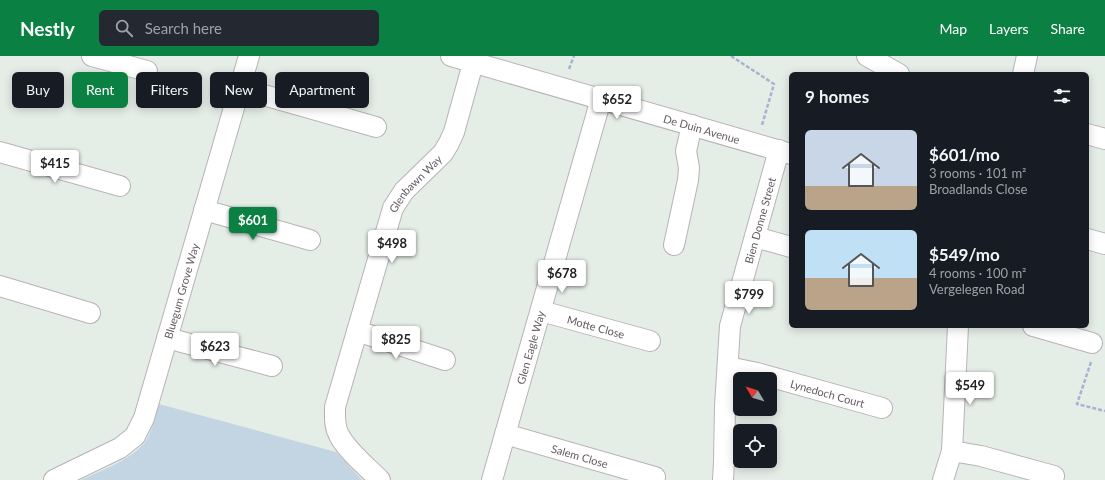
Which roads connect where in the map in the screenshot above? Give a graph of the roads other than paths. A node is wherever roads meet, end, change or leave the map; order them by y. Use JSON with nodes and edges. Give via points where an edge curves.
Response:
{"nodes":[{"id":1,"x":92,"y":56,"type":"edge"},
{"id":2,"x":249,"y":56,"type":"edge"},
{"id":3,"x":451,"y":56,"type":"edge"},
{"id":4,"x":867,"y":56,"type":"edge"},
{"id":5,"x":1027,"y":56,"type":"edge"},
{"id":6,"x":474,"y":59,"type":"edge"},
{"id":7,"x":147,"y":71,"type":"dead end"},
{"id":8,"x":244,"y":72,"type":"edge"},
{"id":9,"x":895,"y":72,"type":"edge"},
{"id":10,"x":1023,"y":72,"type":"edge"},
{"id":11,"x":267,"y":96,"type":"edge"},
{"id":12,"x":601,"y":99,"type":"junction"},
{"id":13,"x":233,"y":108,"type":"edge"},
{"id":14,"x":692,"y":125,"type":"junction"},
{"id":15,"x":376,"y":127,"type":"dead end"},
{"id":16,"x":1089,"y":135,"type":"edge"},
{"id":17,"x":1105,"y":139,"type":"edge"},
{"id":18,"x":0,"y":152,"type":"edge"},
{"id":19,"x":785,"y":152,"type":"edge"},
{"id":20,"x":120,"y":186,"type":"dead end"},
{"id":21,"x":204,"y":210,"type":"junction"},
{"id":22,"x":755,"y":237,"type":"junction"},
{"id":23,"x":310,"y":240,"type":"dead end"},
{"id":24,"x":1089,"y":240,"type":"edge"},
{"id":25,"x":1105,"y":244,"type":"edge"},
{"id":26,"x":674,"y":245,"type":"dead end"},
{"id":27,"x":789,"y":246,"type":"edge"},
{"id":28,"x":0,"y":286,"type":"edge"},
{"id":29,"x":541,"y":311,"type":"junction"},
{"id":30,"x":90,"y":313,"type":"dead end"},
{"id":31,"x":958,"y":328,"type":"edge"},
{"id":32,"x":1040,"y":328,"type":"edge"},
{"id":33,"x":357,"y":331,"type":"junction"},
{"id":34,"x":167,"y":338,"type":"junction"},
{"id":35,"x":650,"y":341,"type":"dead end"},
{"id":36,"x":1092,"y":343,"type":"road end"},
{"id":37,"x":445,"y":360,"type":"dead end"},
{"id":38,"x":272,"y":366,"type":"dead end"},
{"id":39,"x":728,"y":367,"type":"junction"},
{"id":40,"x":882,"y":408,"type":"dead end"},
{"id":41,"x":505,"y":434,"type":"junction"},
{"id":42,"x":952,"y":451,"type":"junction"},
{"id":43,"x":1054,"y":476,"type":"dead end"},
{"id":44,"x":655,"y":477,"type":"dead end"},
{"id":45,"x":54,"y":480,"type":"edge"},
{"id":46,"x":380,"y":480,"type":"edge"},
{"id":47,"x":492,"y":480,"type":"edge"},
{"id":48,"x":723,"y":480,"type":"edge"},
{"id":49,"x":943,"y":480,"type":"edge"}],
"edges":[{"from":1,"to":7,"type":"street"},
{"from":2,"to":8,"type":"street","name":"Bluegum Grove Way"},
{"from":3,"to":6,"type":"street","name":"De Duin Avenue"},
{"from":4,"to":9,"type":"street"},
{"from":5,"to":10,"type":"street"},
{"from":6,"to":12,"type":"street","name":"De Duin Avenue"},
{"from":6,"to":33,"type":"street","name":"Glenbawn Way","via":[[449,143],[443,153],[404,191],[392,208]]},
{"from":11,"to":15,"type":"street"},
{"from":12,"to":14,"type":"street","name":"De Duin Avenue"},
{"from":12,"to":29,"type":"street","name":"Glen Eagle Way"},
{"from":13,"to":21,"type":"street","name":"Bluegum Grove Way"},
{"from":14,"to":19,"type":"street","name":"De Duin Avenue"},
{"from":14,"to":26,"type":"street","via":[[686,152],[688,180]]},
{"from":16,"to":17,"type":"street"},
{"from":18,"to":20,"type":"street"},
{"from":19,"to":22,"type":"street","name":"Bien Donne Street"},
{"from":21,"to":23,"type":"street"},
{"from":21,"to":34,"type":"street","name":"Bluegum Grove Way"},
{"from":22,"to":27,"type":"street"},
{"from":22,"to":39,"type":"street","name":"Bien Donne Street","via":[[730,326]]},
{"from":24,"to":25,"type":"street"},
{"from":28,"to":30,"type":"street"},
{"from":29,"to":35,"type":"street","name":"Motte Close"},
{"from":29,"to":41,"type":"street","name":"Glen Eagle Way"},
{"from":31,"to":42,"type":"street"},
{"from":32,"to":36,"type":"street"},
{"from":33,"to":37,"type":"street"},
{"from":33,"to":46,"type":"street","name":"Glenbawn Way","via":[[335,407],[335,421],[339,434],[347,446]]},
{"from":34,"to":38,"type":"street"},
{"from":34,"to":45,"type":"street","name":"Bluegum Grove Way","via":[[144,418],[135,436],[120,448]]},
{"from":39,"to":40,"type":"street","name":"Lynedoch Court"},
{"from":39,"to":48,"type":"street","name":"Bien Donne Street"},
{"from":41,"to":44,"type":"street","name":"Salem Close"},
{"from":41,"to":47,"type":"street","name":"Glen Eagle Way"},
{"from":42,"to":43,"type":"street","via":[[981,456]]},
{"from":42,"to":49,"type":"street"}]}
